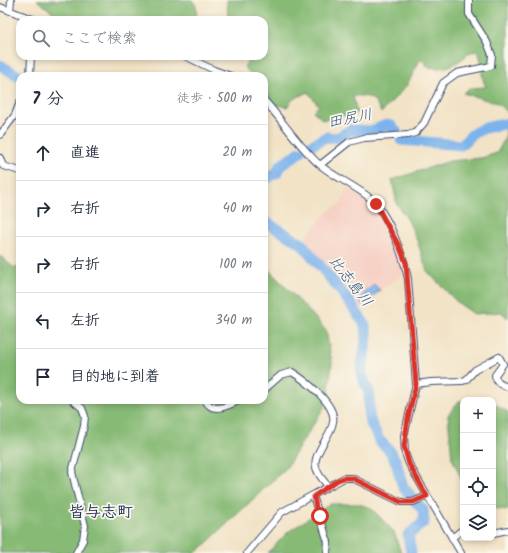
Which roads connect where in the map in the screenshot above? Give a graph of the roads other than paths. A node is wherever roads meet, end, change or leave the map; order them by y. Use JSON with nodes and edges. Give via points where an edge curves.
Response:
{"nodes":[{"id":1,"x":11,"y":0,"type":"edge"},
{"id":2,"x":470,"y":0,"type":"edge"},
{"id":3,"x":0,"y":7,"type":"edge"},
{"id":4,"x":10,"y":11,"type":"junction"},
{"id":5,"x":24,"y":16,"type":"edge"},
{"id":6,"x":31,"y":60,"type":"edge"},
{"id":7,"x":193,"y":60,"type":"edge"},
{"id":8,"x":30,"y":72,"type":"edge"},
{"id":9,"x":220,"y":72,"type":"edge"},
{"id":10,"x":268,"y":105,"type":"edge"},
{"id":11,"x":16,"y":112,"type":"edge"},
{"id":12,"x":0,"y":136,"type":"edge"},
{"id":13,"x":0,"y":158,"type":"edge"},
{"id":14,"x":320,"y":165,"type":"junction"},
{"id":15,"x":16,"y":170,"type":"edge"},
{"id":16,"x":416,"y":384,"type":"junction"},
{"id":17,"x":268,"y":386,"type":"edge"},
{"id":18,"x":508,"y":387,"type":"edge"},
{"id":19,"x":77,"y":404,"type":"edge"},
{"id":20,"x":207,"y":404,"type":"edge"},
{"id":21,"x":230,"y":404,"type":"edge"},
{"id":22,"x":328,"y":486,"type":"junction"},
{"id":23,"x":314,"y":496,"type":"junction"},
{"id":24,"x":424,"y":497,"type":"junction"},
{"id":25,"x":508,"y":530,"type":"edge"},
{"id":26,"x":460,"y":531,"type":"edge"},
{"id":27,"x":496,"y":532,"type":"edge"},
{"id":28,"x":452,"y":538,"type":"junction"},
{"id":29,"x":76,"y":553,"type":"edge"},
{"id":30,"x":247,"y":553,"type":"edge"},
{"id":31,"x":327,"y":553,"type":"edge"},
{"id":32,"x":461,"y":553,"type":"edge"}],
"edges":[{"from":1,"to":4,"type":"street"},
{"from":2,"to":14,"type":"street","via":[[469,14],[487,42],[492,55],[491,66],[458,73],[443,83],[424,123],[415,132],[408,136],[364,138],[349,142]]},
{"from":3,"to":4,"type":"street"},
{"from":4,"to":5,"type":"street"},
{"from":6,"to":8,"type":"street"},
{"from":7,"to":9,"type":"street"},
{"from":10,"to":14,"type":"street"},
{"from":11,"to":12,"type":"street"},
{"from":13,"to":15,"type":"street","via":[[3,166]]},
{"from":14,"to":16,"type":"street","via":[[376,204],[400,248],[406,263],[408,279]]},
{"from":16,"to":18,"type":"street","via":[[466,380],[475,370],[500,357],[502,364],[495,378],[500,384]]},
{"from":16,"to":24,"type":"street","via":[[404,446]]},
{"from":17,"to":22,"type":"street","via":[[281,375],[292,372],[305,379],[332,411],[334,422],[315,459],[319,474]]},
{"from":19,"to":29,"type":"street","via":[[85,416],[72,472],[85,526],[83,540]]},
{"from":20,"to":21,"type":"street","via":[[213,408]]},
{"from":22,"to":23,"type":"street"},
{"from":22,"to":24,"type":"street","via":[[348,478],[401,502],[413,502]]},
{"from":23,"to":30,"type":"street","via":[[282,512]]},
{"from":23,"to":31,"type":"street","via":[[328,542]]},
{"from":24,"to":28,"type":"street"},
{"from":25,"to":27,"type":"street"},
{"from":26,"to":28,"type":"street"},
{"from":28,"to":32,"type":"street"}]}
